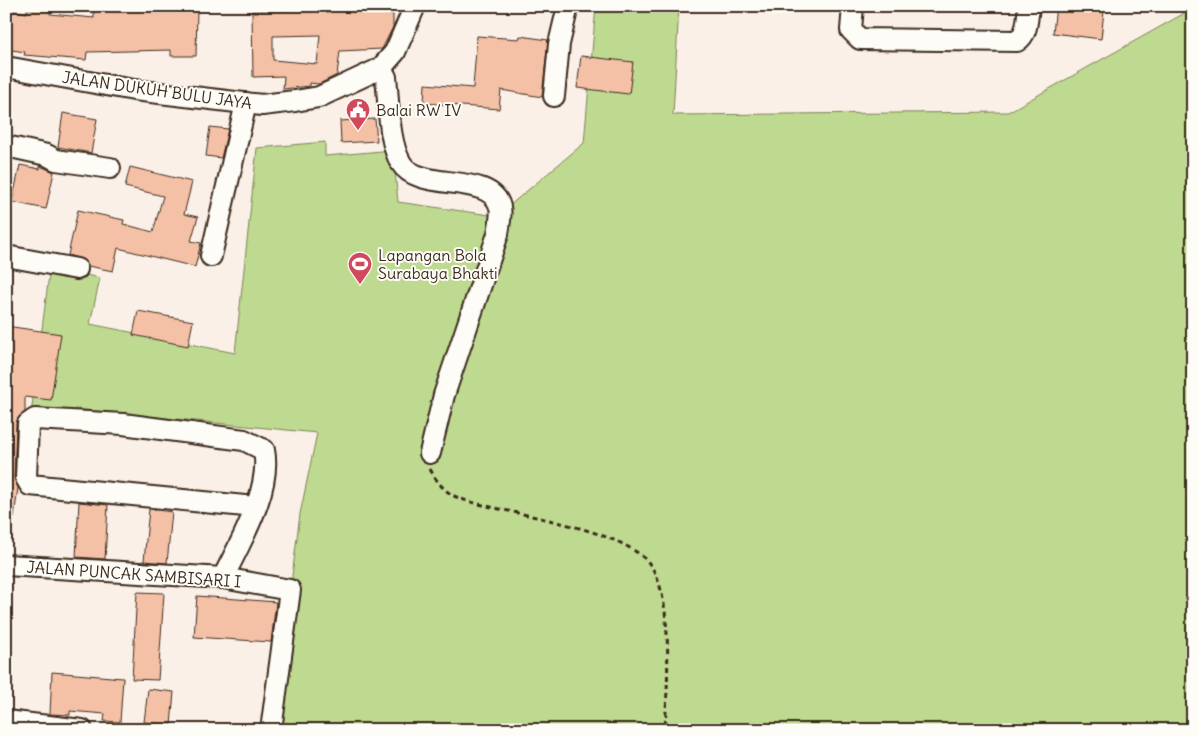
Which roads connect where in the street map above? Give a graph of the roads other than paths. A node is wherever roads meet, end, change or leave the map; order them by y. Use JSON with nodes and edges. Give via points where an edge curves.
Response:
{"nodes":[{"id":1,"x":415,"y":6,"type":"edge"},
{"id":2,"x":568,"y":6,"type":"edge"},
{"id":3,"x":853,"y":6,"type":"edge"},
{"id":4,"x":1029,"y":6,"type":"edge"},
{"id":5,"x":6,"y":67,"type":"edge"},
{"id":6,"x":381,"y":68,"type":"junction"},
{"id":7,"x":554,"y":96,"type":"dead end"},
{"id":8,"x":246,"y":103,"type":"junction"},
{"id":9,"x":6,"y":146,"type":"edge"},
{"id":10,"x":110,"y":168,"type":"dead end"},
{"id":11,"x":6,"y":256,"type":"edge"},
{"id":12,"x":211,"y":256,"type":"dead end"},
{"id":13,"x":77,"y":269,"type":"dead end"},
{"id":14,"x":430,"y":453,"type":"road end"},
{"id":15,"x":255,"y":507,"type":"junction"},
{"id":16,"x":6,"y":565,"type":"edge"},
{"id":17,"x":223,"y":578,"type":"junction"},
{"id":18,"x":6,"y":721,"type":"edge"},
{"id":19,"x":82,"y":730,"type":"edge"},
{"id":20,"x":271,"y":730,"type":"edge"}],
"edges":[{"from":1,"to":6,"type":"street","name":"JALAN DUKUH BULU JAYA","via":[[395,52]]},
{"from":2,"to":7,"type":"street"},
{"from":3,"to":4,"type":"street","via":[[851,30],[860,39],[1017,42],[1026,30]]},
{"from":5,"to":8,"type":"street","name":"JALAN DUKUH BULU JAYA","via":[[134,90]]},
{"from":6,"to":8,"type":"street","name":"JALAN DUKUH BULU JAYA","via":[[319,97],[262,105]]},
{"from":6,"to":14,"type":"street","via":[[386,77],[394,147],[401,163],[421,178],[473,186],[496,197],[501,209],[498,234],[444,394]]},
{"from":8,"to":12,"type":"street"},
{"from":9,"to":10,"type":"street","via":[[56,160]]},
{"from":11,"to":13,"type":"street"},
{"from":15,"to":15,"type":"street","via":[[264,483],[266,462],[264,450],[256,444],[123,424],[35,419],[28,424],[26,478],[30,485]]},
{"from":15,"to":17,"type":"street"},
{"from":16,"to":17,"type":"street","name":"JALAN PUNCAK SAMBISARI I"},
{"from":17,"to":20,"type":"street","name":"JALAN PUNCAK SAMBISARI I","via":[[290,590]]},
{"from":18,"to":19,"type":"street"}]}
